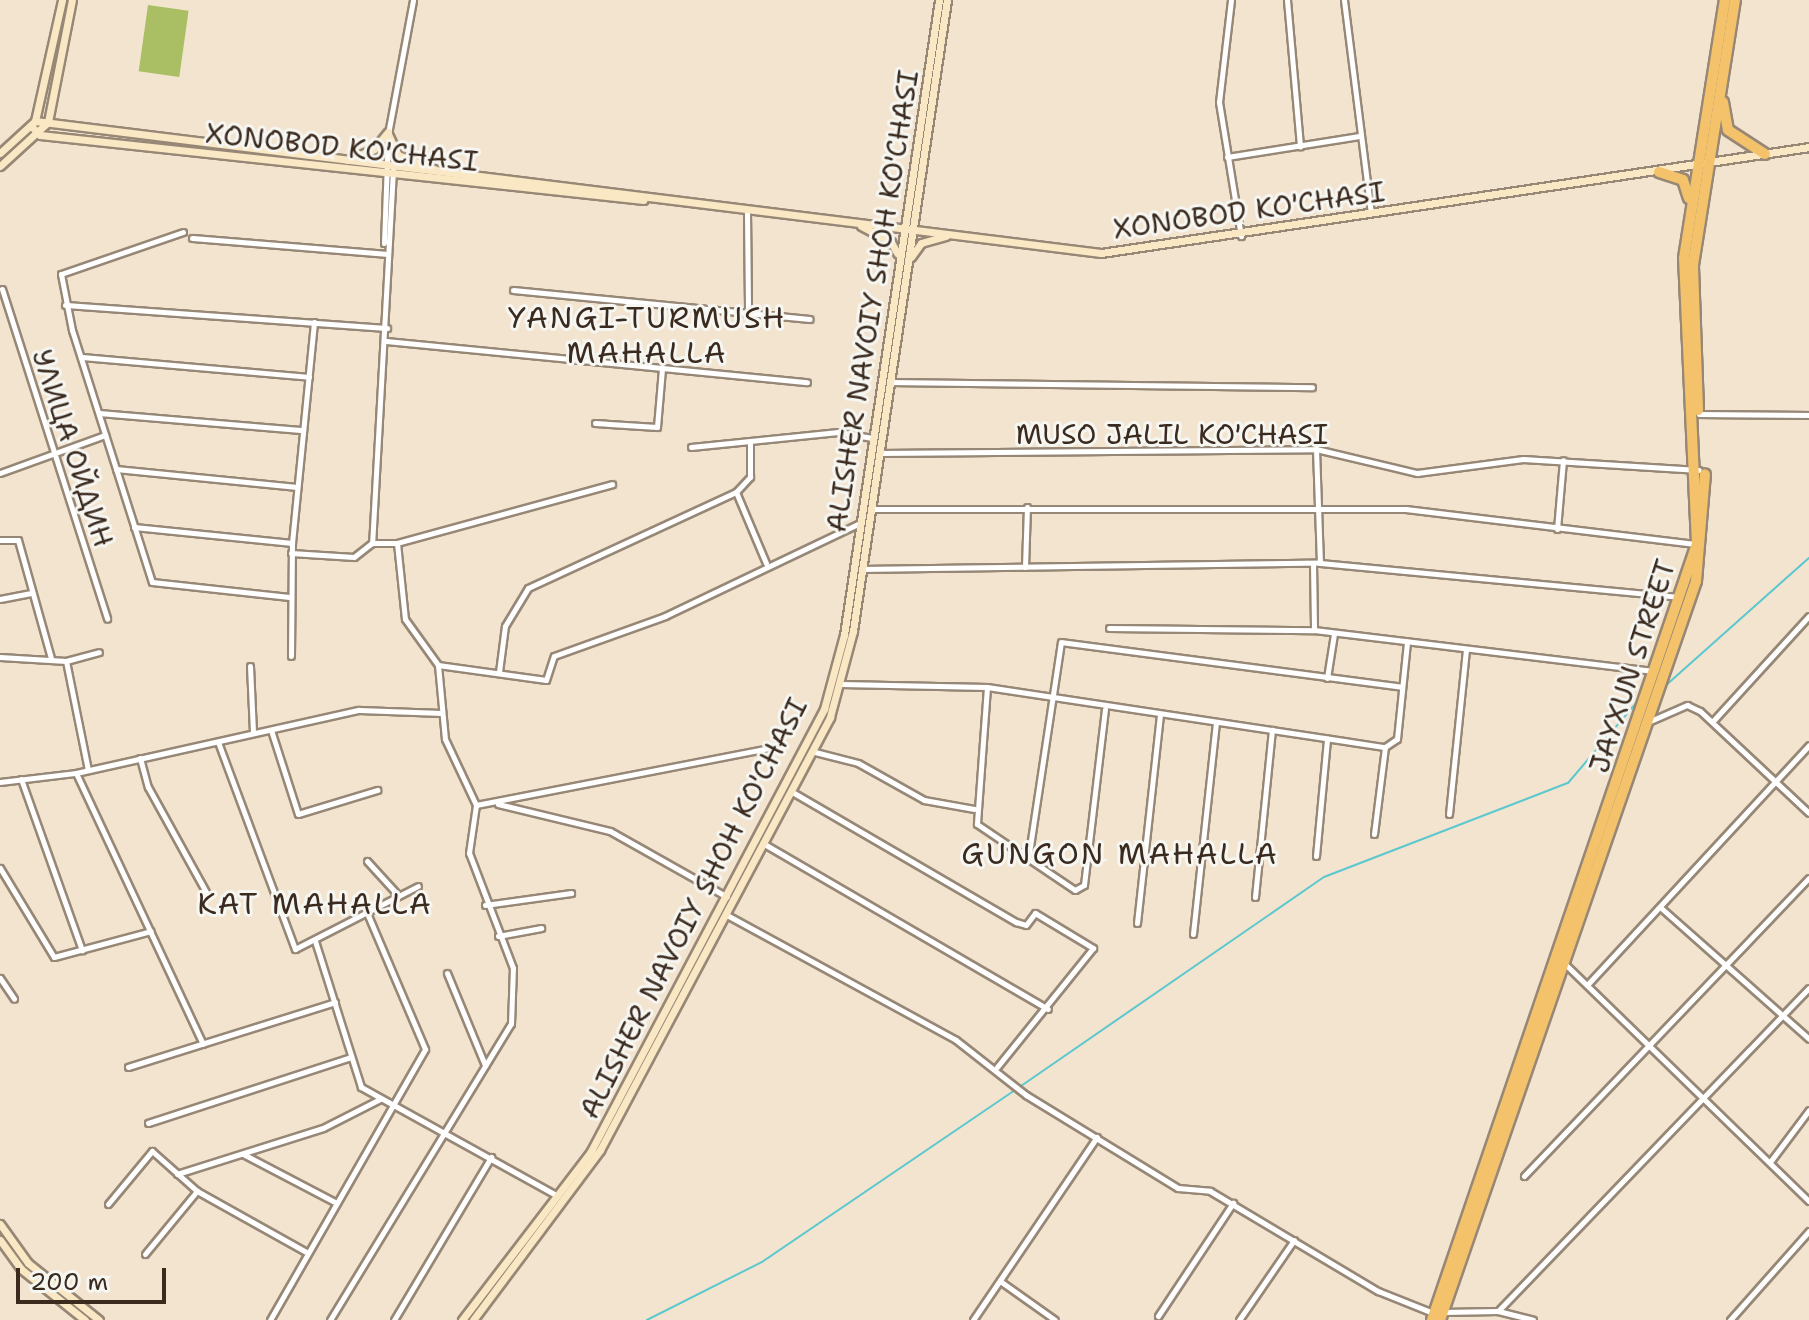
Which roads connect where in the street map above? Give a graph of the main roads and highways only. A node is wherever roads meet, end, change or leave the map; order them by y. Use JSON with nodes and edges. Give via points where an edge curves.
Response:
{"nodes":[{"id":1,"x":62,"y":0,"type":"edge"},
{"id":2,"x":72,"y":0,"type":"edge"},
{"id":3,"x":939,"y":0,"type":"edge"},
{"id":4,"x":947,"y":0,"type":"edge"},
{"id":5,"x":1725,"y":0,"type":"edge"},
{"id":6,"x":1735,"y":0,"type":"edge"},
{"id":7,"x":930,"y":84,"type":"junction"},
{"id":8,"x":1722,"y":87,"type":"junction"},
{"id":9,"x":48,"y":122,"type":"junction"},
{"id":10,"x":33,"y":124,"type":"junction"},
{"id":11,"x":40,"y":135,"type":"junction"},
{"id":12,"x":1809,"y":147,"type":"edge"},
{"id":13,"x":0,"y":153,"type":"edge"},
{"id":14,"x":1765,"y":154,"type":"junction"},
{"id":15,"x":344,"y":161,"type":"junction"},
{"id":16,"x":1704,"y":164,"type":"junction"},
{"id":17,"x":0,"y":166,"type":"edge"},
{"id":18,"x":389,"y":170,"type":"junction"},
{"id":19,"x":441,"y":172,"type":"junction"},
{"id":20,"x":1659,"y":172,"type":"junction"},
{"id":21,"x":650,"y":199,"type":"junction"},
{"id":22,"x":855,"y":223,"type":"junction"},
{"id":23,"x":1688,"y":226,"type":"junction"},
{"id":24,"x":903,"y":228,"type":"junction"},
{"id":25,"x":912,"y":229,"type":"junction"},
{"id":26,"x":955,"y":235,"type":"junction"},
{"id":27,"x":903,"y":262,"type":"junction"},
{"id":28,"x":865,"y":493,"type":"junction"},
{"id":29,"x":875,"y":494,"type":"junction"},
{"id":30,"x":1661,"y":672,"type":"junction"},
{"id":31,"x":731,"y":899,"type":"junction"},
{"id":32,"x":724,"y":913,"type":"junction"},
{"id":33,"x":0,"y":1224,"type":"edge"},
{"id":34,"x":0,"y":1240,"type":"edge"},
{"id":35,"x":1437,"y":1316,"type":"edge"},
{"id":36,"x":85,"y":1320,"type":"edge"},
{"id":37,"x":99,"y":1320,"type":"edge"},
{"id":38,"x":462,"y":1320,"type":"edge"},
{"id":39,"x":473,"y":1320,"type":"edge"}],
"edges":[{"from":1,"to":10,"type":"main road"},
{"from":2,"to":9,"type":"main road"},
{"from":3,"to":7,"type":"main road","name":"ALISHER NAVOIY SHOH KO'CHASI"},
{"from":4,"to":7,"type":"main road","name":"ALISHER NAVOIY SHOH KO'CHASI"},
{"from":5,"to":16,"type":"highway","name":"JAYXUN STREET"},
{"from":6,"to":8,"type":"highway","name":"JAYXUN STREET"},
{"from":7,"to":24,"type":"main road","name":"ALISHER NAVOIY SHOH KO'CHASI"},
{"from":7,"to":25,"type":"main road","name":"ALISHER NAVOIY SHOH KO'CHASI"},
{"from":8,"to":14,"type":"highway","via":[[1728,130]]},
{"from":8,"to":16,"type":"highway","name":"JAYXUN STREET"},
{"from":9,"to":10,"type":"main road","name":"XONOBOD KO'CHASI"},
{"from":9,"to":11,"type":"main road"},
{"from":9,"to":15,"type":"main road","name":"XONOBOD KO'CHASI"},
{"from":10,"to":11,"type":"main road"},
{"from":10,"to":13,"type":"main road"},
{"from":11,"to":17,"type":"main road"},
{"from":11,"to":18,"type":"main road","name":"XONOBOD KO'CHASI"},
{"from":12,"to":14,"type":"main road","name":"XONOBOD KO'CHASI"},
{"from":14,"to":16,"type":"main road","name":"XONOBOD KO'CHASI"},
{"from":15,"to":18,"type":"main road","name":"XONOBOD KO'CHASI"},
{"from":15,"to":19,"type":"main road","via":[[374,149],[389,132],[398,155]]},
{"from":16,"to":20,"type":"main road","name":"XONOBOD KO'CHASI"},
{"from":16,"to":23,"type":"highway","name":"JAYXUN STREET"},
{"from":16,"to":30,"type":"highway","name":"JAYXUN STREET","via":[[1693,265],[1704,549]]},
{"from":18,"to":19,"type":"main road","name":"XONOBOD KO'CHASI"},
{"from":18,"to":21,"type":"main road","name":"XONOBOD KO'CHASI"},
{"from":19,"to":21,"type":"main road","name":"XONOBOD KO'CHASI"},
{"from":20,"to":23,"type":"highway","via":[[1688,188]]},
{"from":20,"to":26,"type":"main road","name":"XONOBOD KO'CHASI","via":[[1101,253]]},
{"from":21,"to":22,"type":"main road","name":"XONOBOD KO'CHASI"},
{"from":22,"to":24,"type":"main road","name":"XONOBOD KO'CHASI"},
{"from":22,"to":27,"type":"main road","via":[[891,242]]},
{"from":23,"to":30,"type":"highway","name":"JAYXUN STREET","via":[[1684,315],[1699,470],[1697,544]]},
{"from":24,"to":25,"type":"main road","name":"XONOBOD KO'CHASI"},
{"from":24,"to":27,"type":"main road","name":"ALISHER NAVOIY SHOH KO'CHASI"},
{"from":25,"to":26,"type":"main road","name":"XONOBOD KO'CHASI"},
{"from":25,"to":27,"type":"main road","name":"ALISHER NAVOIY SHOH KO'CHASI"},
{"from":26,"to":27,"type":"main road","via":[[921,243]]},
{"from":27,"to":28,"type":"main road","name":"ALISHER NAVOIY SHOH KO'CHASI"},
{"from":27,"to":29,"type":"main road","name":"ALISHER NAVOIY SHOH KO'CHASI"},
{"from":28,"to":29,"type":"main road"},
{"from":28,"to":31,"type":"main road","name":"ALISHER NAVOIY SHOH KO'CHASI","via":[[844,635],[824,709]]},
{"from":29,"to":31,"type":"main road","name":"ALISHER NAVOIY SHOH KO'CHASI","via":[[841,684],[815,752]]},
{"from":30,"to":35,"type":"highway","name":"JAYXUN STREET","via":[[1565,964]]},
{"from":30,"to":35,"type":"highway","name":"JAYXUN STREET","via":[[1644,707]]},
{"from":31,"to":32,"type":"main road","name":"ALISHER NAVOIY SHOH KO'CHASI"},
{"from":32,"to":38,"type":"main road","name":"ALISHER NAVOIY SHOH KO'CHASI","via":[[561,1197]]},
{"from":32,"to":39,"type":"main road","name":"ALISHER NAVOIY SHOH KO'CHASI","via":[[585,1174]]},
{"from":33,"to":37,"type":"main road","via":[[28,1263]]},
{"from":34,"to":36,"type":"main road","via":[[21,1269]]}]}
